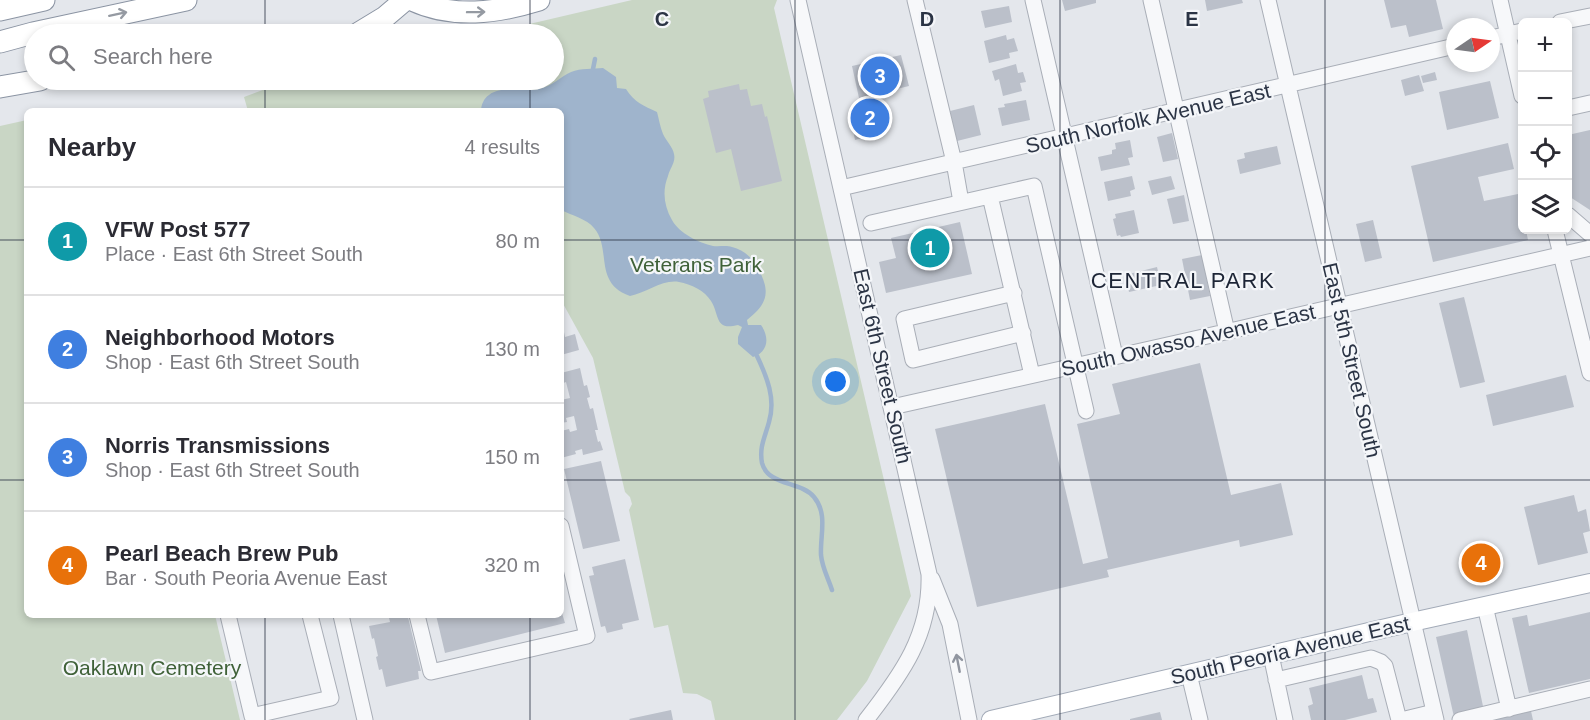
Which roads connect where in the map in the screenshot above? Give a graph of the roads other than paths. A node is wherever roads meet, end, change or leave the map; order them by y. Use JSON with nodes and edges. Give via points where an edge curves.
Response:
{"nodes":[{"id":1,"x":44,"y":0,"type":"edge"},
{"id":2,"x":186,"y":0,"type":"edge"},
{"id":3,"x":405,"y":0,"type":"edge"},
{"id":4,"x":412,"y":0,"type":"edge"},
{"id":5,"x":539,"y":0,"type":"edge"},
{"id":6,"x":798,"y":0,"type":"edge"},
{"id":7,"x":915,"y":0,"type":"edge"},
{"id":8,"x":1033,"y":0,"type":"edge"},
{"id":9,"x":1151,"y":0,"type":"edge"},
{"id":10,"x":1268,"y":0,"type":"edge"},
{"id":11,"x":1500,"y":0,"type":"edge"},
{"id":12,"x":0,"y":10,"type":"edge"},
{"id":13,"x":1590,"y":16,"type":"edge"},
{"id":14,"x":1572,"y":20,"type":"edge"},
{"id":15,"x":75,"y":24,"type":"edge"},
{"id":16,"x":373,"y":24,"type":"edge"},
{"id":17,"x":1515,"y":32,"type":"edge"},
{"id":18,"x":24,"y":35,"type":"edge"},
{"id":19,"x":1500,"y":36,"type":"edge"},
{"id":20,"x":0,"y":42,"type":"edge"},
{"id":21,"x":1446,"y":48,"type":"edge"},
{"id":22,"x":1519,"y":72,"type":"edge"},
{"id":23,"x":24,"y":83,"type":"edge"},
{"id":24,"x":1288,"y":85,"type":"junction"},
{"id":25,"x":0,"y":87,"type":"edge"},
{"id":26,"x":1590,"y":102,"type":"edge"},
{"id":27,"x":1572,"y":107,"type":"edge"},
{"id":28,"x":1177,"y":111,"type":"junction"},
{"id":29,"x":1065,"y":136,"type":"junction"},
{"id":30,"x":954,"y":162,"type":"junction"},
{"id":31,"x":841,"y":188,"type":"junction"},
{"id":32,"x":990,"y":196,"type":"junction"},
{"id":33,"x":962,"y":202,"type":"junction"},
{"id":34,"x":1572,"y":218,"type":"edge"},
{"id":35,"x":871,"y":223,"type":"dead end"},
{"id":36,"x":1556,"y":234,"type":"edge"},
{"id":37,"x":1590,"y":234,"type":"edge"},
{"id":38,"x":1590,"y":248,"type":"edge"},
{"id":39,"x":1562,"y":255,"type":"junction"},
{"id":40,"x":1014,"y":293,"type":"junction"},
{"id":41,"x":1340,"y":306,"type":"junction"},
{"id":42,"x":1227,"y":332,"type":"junction"},
{"id":43,"x":1023,"y":333,"type":"junction"},
{"id":44,"x":1115,"y":356,"type":"junction"},
{"id":45,"x":1076,"y":365,"type":"junction"},
{"id":46,"x":1590,"y":373,"type":"edge"},
{"id":47,"x":1032,"y":375,"type":"junction"},
{"id":48,"x":892,"y":407,"type":"junction"},
{"id":49,"x":1086,"y":411,"type":"dead end"},
{"id":50,"x":565,"y":562,"type":"edge"},
{"id":51,"x":929,"y":574,"type":"junction"},
{"id":52,"x":1590,"y":583,"type":"edge"},
{"id":53,"x":1485,"y":606,"type":"junction"},
{"id":54,"x":229,"y":618,"type":"edge"},
{"id":55,"x":311,"y":618,"type":"edge"},
{"id":56,"x":342,"y":618,"type":"edge"},
{"id":57,"x":418,"y":618,"type":"edge"},
{"id":58,"x":1412,"y":622,"type":"junction"},
{"id":59,"x":1365,"y":633,"type":"junction"},
{"id":60,"x":1271,"y":655,"type":"junction"},
{"id":61,"x":1371,"y":658,"type":"junction"},
{"id":62,"x":1189,"y":674,"type":"junction"},
{"id":63,"x":1276,"y":680,"type":"junction"},
{"id":64,"x":1590,"y":689,"type":"edge"},
{"id":65,"x":1509,"y":709,"type":"junction"},
{"id":66,"x":1435,"y":716,"type":"edge"},
{"id":67,"x":365,"y":720,"type":"edge"},
{"id":68,"x":866,"y":720,"type":"edge"},
{"id":69,"x":969,"y":720,"type":"edge"},
{"id":70,"x":991,"y":720,"type":"edge"},
{"id":71,"x":1200,"y":720,"type":"edge"},
{"id":72,"x":1285,"y":720,"type":"edge"},
{"id":73,"x":1400,"y":720,"type":"edge"},
{"id":74,"x":1460,"y":720,"type":"edge"}],
"edges":[{"from":1,"to":12,"type":"highway"},
{"from":15,"to":2,"type":"highway","one_way":true},
{"from":3,"to":16,"type":"highway"},
{"from":4,"to":5,"type":"highway","one_way":true,"via":[[442,10],[482,13]]},
{"from":6,"to":31,"type":"street","name":"East 6th Street South"},
{"from":7,"to":30,"type":"street"},
{"from":8,"to":29,"type":"street"},
{"from":9,"to":28,"type":"street"},
{"from":10,"to":24,"type":"street","name":"East 5th Street South"},
{"from":11,"to":17,"type":"street"},
{"from":13,"to":14,"type":"street"},
{"from":17,"to":19,"type":"street"},
{"from":17,"to":22,"type":"street"},
{"from":20,"to":18,"type":"highway","one_way":true},
{"from":21,"to":24,"type":"street","name":"South Norfolk Avenue East"},
{"from":23,"to":25,"type":"highway"},
{"from":24,"to":28,"type":"street","name":"South Norfolk Avenue East"},
{"from":24,"to":41,"type":"street","name":"East 5th Street South"},
{"from":26,"to":27,"type":"street"},
{"from":28,"to":29,"type":"street","name":"South Norfolk Avenue East"},
{"from":28,"to":42,"type":"street"},
{"from":29,"to":30,"type":"street","name":"South Norfolk Avenue East"},
{"from":29,"to":44,"type":"street"},
{"from":30,"to":31,"type":"street","name":"South Norfolk Avenue East"},
{"from":30,"to":33,"type":"street"},
{"from":31,"to":48,"type":"street","name":"East 6th Street South"},
{"from":32,"to":33,"type":"street"},
{"from":32,"to":40,"type":"street"},
{"from":32,"to":45,"type":"street","via":[[1034,186]]},
{"from":33,"to":35,"type":"street"},
{"from":34,"to":37,"type":"street"},
{"from":36,"to":39,"type":"street"},
{"from":38,"to":39,"type":"street","name":"South Owasso Avenue East"},
{"from":39,"to":41,"type":"street","name":"South Owasso Avenue East"},
{"from":39,"to":46,"type":"street"},
{"from":40,"to":43,"type":"street"},
{"from":40,"to":43,"type":"street","via":[[904,319],[914,360]]},
{"from":41,"to":42,"type":"street","name":"South Owasso Avenue East"},
{"from":41,"to":58,"type":"street","name":"East 5th Street South"},
{"from":42,"to":44,"type":"street","name":"South Owasso Avenue East"},
{"from":43,"to":47,"type":"street"},
{"from":44,"to":45,"type":"street","name":"South Owasso Avenue East"},
{"from":45,"to":47,"type":"street","name":"South Owasso Avenue East"},
{"from":45,"to":49,"type":"street"},
{"from":47,"to":48,"type":"street","name":"South Owasso Avenue East"},
{"from":48,"to":51,"type":"street","name":"East 6th Street South"},
{"from":50,"to":57,"type":"street","via":[[587,636],[431,672]]},
{"from":51,"to":68,"type":"street","name":"East 6th Street South","via":[[923,629],[909,658]]},
{"from":69,"to":51,"type":"street","one_way":true,"via":[[950,624]]},
{"from":52,"to":53,"type":"main road","name":"South Peoria Avenue East"},
{"from":53,"to":58,"type":"main road","name":"South Peoria Avenue East"},
{"from":53,"to":65,"type":"street"},
{"from":54,"to":55,"type":"street","via":[[252,716],[331,698]]},
{"from":56,"to":67,"type":"street"},
{"from":58,"to":59,"type":"main road","name":"South Peoria Avenue East"},
{"from":58,"to":66,"type":"street","name":"East 5th Street South"},
{"from":59,"to":60,"type":"main road","name":"South Peoria Avenue East"},
{"from":59,"to":61,"type":"street"},
{"from":60,"to":62,"type":"main road","name":"South Peoria Avenue East"},
{"from":60,"to":63,"type":"street"},
{"from":61,"to":63,"type":"street"},
{"from":61,"to":73,"type":"street","via":[[1384,666]]},
{"from":62,"to":70,"type":"main road","name":"South Peoria Avenue East"},
{"from":62,"to":71,"type":"street"},
{"from":63,"to":72,"type":"street"},
{"from":64,"to":65,"type":"street"},
{"from":65,"to":74,"type":"street"},
{"from":66,"to":73,"type":"street"}]}
